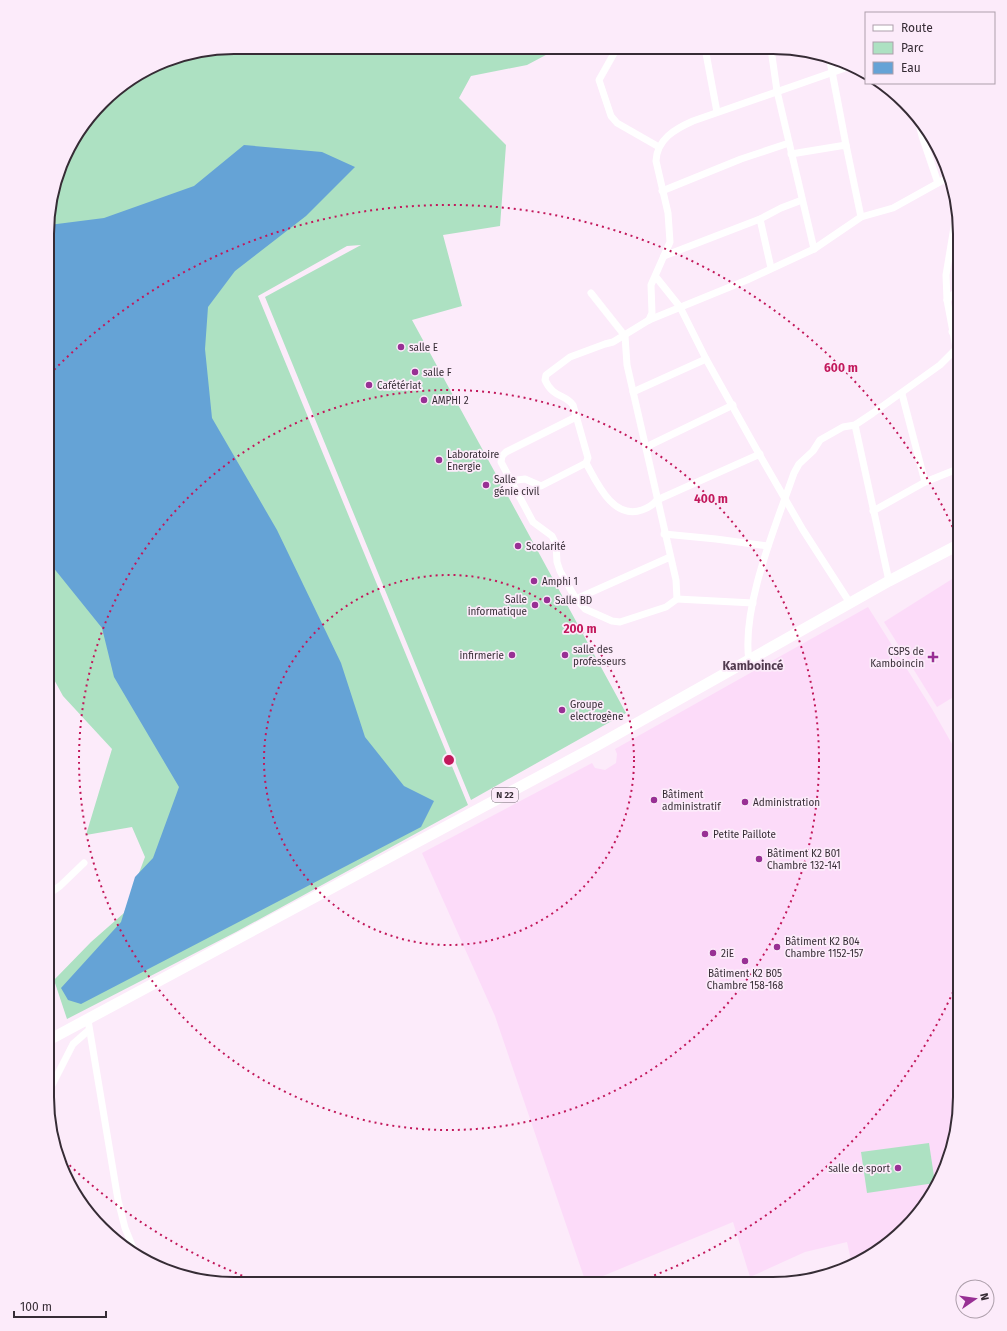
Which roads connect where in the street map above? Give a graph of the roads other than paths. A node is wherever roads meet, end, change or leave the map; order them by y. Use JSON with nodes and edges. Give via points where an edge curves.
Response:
{"nodes":[{"id":1,"x":614,"y":54,"type":"edge"},
{"id":2,"x":706,"y":54,"type":"edge"},
{"id":3,"x":772,"y":54,"type":"edge"},
{"id":4,"x":830,"y":64,"type":"edge"},
{"id":5,"x":845,"y":69,"type":"edge"},
{"id":6,"x":832,"y":74,"type":"junction"},
{"id":7,"x":777,"y":91,"type":"junction"},
{"id":8,"x":717,"y":112,"type":"junction"},
{"id":9,"x":921,"y":131,"type":"edge"},
{"id":10,"x":788,"y":143,"type":"junction"},
{"id":11,"x":846,"y":145,"type":"junction"},
{"id":12,"x":659,"y":147,"type":"junction"},
{"id":13,"x":791,"y":154,"type":"junction"},
{"id":14,"x":944,"y":180,"type":"edge"},
{"id":15,"x":938,"y":183,"type":"junction"},
{"id":16,"x":662,"y":191,"type":"junction"},
{"id":17,"x":802,"y":200,"type":"junction"},
{"id":18,"x":861,"y":217,"type":"junction"},
{"id":19,"x":760,"y":219,"type":"junction"},
{"id":20,"x":953,"y":234,"type":"edge"},
{"id":21,"x":814,"y":249,"type":"junction"},
{"id":22,"x":664,"y":256,"type":"junction"},
{"id":23,"x":771,"y":268,"type":"junction"},
{"id":24,"x":656,"y":277,"type":"junction"},
{"id":25,"x":591,"y":293,"type":"dead end"},
{"id":26,"x":953,"y":294,"type":"edge"},
{"id":27,"x":947,"y":300,"type":"junction"},
{"id":28,"x":680,"y":306,"type":"junction"},
{"id":29,"x":649,"y":320,"type":"junction"},
{"id":30,"x":952,"y":332,"type":"joint"},
{"id":31,"x":625,"y":336,"type":"junction"},
{"id":32,"x":953,"y":336,"type":"edge"},
{"id":33,"x":953,"y":352,"type":"edge"},
{"id":34,"x":706,"y":359,"type":"junction"},
{"id":35,"x":633,"y":392,"type":"junction"},
{"id":36,"x":902,"y":394,"type":"junction"},
{"id":37,"x":733,"y":405,"type":"junction"},
{"id":38,"x":576,"y":417,"type":"junction"},
{"id":39,"x":855,"y":425,"type":"junction"},
{"id":40,"x":646,"y":447,"type":"junction"},
{"id":41,"x":760,"y":454,"type":"junction"},
{"id":42,"x":586,"y":463,"type":"junction"},
{"id":43,"x":953,"y":471,"type":"edge"},
{"id":44,"x":510,"y":481,"type":"junction"},
{"id":45,"x":925,"y":482,"type":"junction"},
{"id":46,"x":785,"y":498,"type":"junction"},
{"id":47,"x":657,"y":500,"type":"junction"},
{"id":48,"x":873,"y":511,"type":"junction"},
{"id":49,"x":664,"y":534,"type":"junction"},
{"id":50,"x":768,"y":546,"type":"junction"},
{"id":51,"x":953,"y":548,"type":"edge"},
{"id":52,"x":670,"y":557,"type":"junction"},
{"id":53,"x":889,"y":581,"type":"junction"},
{"id":54,"x":576,"y":599,"type":"junction"},
{"id":55,"x":677,"y":599,"type":"junction"},
{"id":56,"x":753,"y":603,"type":"junction"},
{"id":57,"x":850,"y":603,"type":"junction"},
{"id":58,"x":749,"y":661,"type":"junction"},
{"id":59,"x":84,"y":863,"type":"dead end"},
{"id":60,"x":54,"y":890,"type":"edge"},
{"id":61,"x":89,"y":1025,"type":"junction"},
{"id":62,"x":54,"y":1039,"type":"edge"},
{"id":63,"x":54,"y":1081,"type":"edge"},
{"id":64,"x":132,"y":1246,"type":"edge"}],
"edges":[{"from":1,"to":12,"type":"street","via":[[599,80],[611,116],[624,128]]},
{"from":2,"to":8,"type":"street"},
{"from":3,"to":7,"type":"street"},
{"from":4,"to":6,"type":"street"},
{"from":5,"to":6,"type":"street"},
{"from":6,"to":7,"type":"street"},
{"from":6,"to":11,"type":"street"},
{"from":7,"to":8,"type":"street"},
{"from":7,"to":10,"type":"street"},
{"from":8,"to":12,"type":"street","via":[[680,126],[662,140]]},
{"from":9,"to":15,"type":"street"},
{"from":10,"to":13,"type":"street"},
{"from":10,"to":16,"type":"street","via":[[740,159]]},
{"from":11,"to":13,"type":"street"},
{"from":11,"to":18,"type":"street"},
{"from":12,"to":16,"type":"street","via":[[656,161]]},
{"from":13,"to":17,"type":"street"},
{"from":14,"to":15,"type":"street"},
{"from":15,"to":18,"type":"street","via":[[893,208]]},
{"from":16,"to":22,"type":"street","via":[[670,228],[670,242]]},
{"from":17,"to":19,"type":"street"},
{"from":17,"to":21,"type":"street"},
{"from":18,"to":21,"type":"street"},
{"from":19,"to":22,"type":"street"},
{"from":19,"to":23,"type":"street"},
{"from":20,"to":27,"type":"street","via":[[946,275]]},
{"from":21,"to":23,"type":"street"},
{"from":22,"to":24,"type":"street"},
{"from":23,"to":28,"type":"street"},
{"from":24,"to":28,"type":"street"},
{"from":24,"to":29,"type":"street","via":[[650,290],[652,314]]},
{"from":25,"to":31,"type":"street"},
{"from":26,"to":27,"type":"street"},
{"from":27,"to":30,"type":"street"},
{"from":28,"to":29,"type":"street"},
{"from":28,"to":34,"type":"street"},
{"from":29,"to":31,"type":"street"},
{"from":30,"to":32,"type":"street"},
{"from":31,"to":35,"type":"street","via":[[627,365]]},
{"from":31,"to":38,"type":"street","via":[[570,357],[546,375],[548,386],[557,395],[572,403]]},
{"from":33,"to":36,"type":"street"},
{"from":34,"to":35,"type":"street"},
{"from":34,"to":37,"type":"street"},
{"from":35,"to":40,"type":"street"},
{"from":36,"to":39,"type":"street"},
{"from":36,"to":45,"type":"street"},
{"from":37,"to":40,"type":"street"},
{"from":37,"to":41,"type":"street"},
{"from":38,"to":42,"type":"street","via":[[588,458]]},
{"from":38,"to":44,"type":"street","via":[[506,452],[501,462]]},
{"from":39,"to":46,"type":"street","via":[[843,427],[820,440],[799,464]]},
{"from":39,"to":48,"type":"street"},
{"from":40,"to":47,"type":"street"},
{"from":41,"to":46,"type":"street"},
{"from":41,"to":47,"type":"street"},
{"from":42,"to":44,"type":"street","via":[[542,486],[525,479]]},
{"from":42,"to":47,"type":"street","via":[[607,497],[621,509],[636,512],[646,509]]},
{"from":43,"to":45,"type":"street"},
{"from":44,"to":54,"type":"street","via":[[533,522],[552,536],[556,544],[560,571]]},
{"from":45,"to":48,"type":"street"},
{"from":46,"to":50,"type":"street"},
{"from":46,"to":57,"type":"street"},
{"from":47,"to":49,"type":"street"},
{"from":48,"to":53,"type":"street"},
{"from":49,"to":50,"type":"street"},
{"from":49,"to":52,"type":"street"},
{"from":50,"to":56,"type":"street"},
{"from":51,"to":53,"type":"main road","number":"N 22"},
{"from":52,"to":54,"type":"street"},
{"from":52,"to":55,"type":"street","via":[[676,580]]},
{"from":53,"to":57,"type":"main road","number":"N 22"},
{"from":54,"to":55,"type":"street","via":[[585,609],[620,622],[666,607]]},
{"from":55,"to":56,"type":"street"},
{"from":56,"to":58,"type":"street","via":[[746,644]]},
{"from":57,"to":58,"type":"main road","number":"N 22"},
{"from":58,"to":61,"type":"main road","number":"N 22"},
{"from":59,"to":60,"type":"street"},
{"from":61,"to":62,"type":"main road","number":"N 22"},
{"from":61,"to":63,"type":"street","via":[[73,1044]]},
{"from":61,"to":64,"type":"street","via":[[118,1200]]}]}
